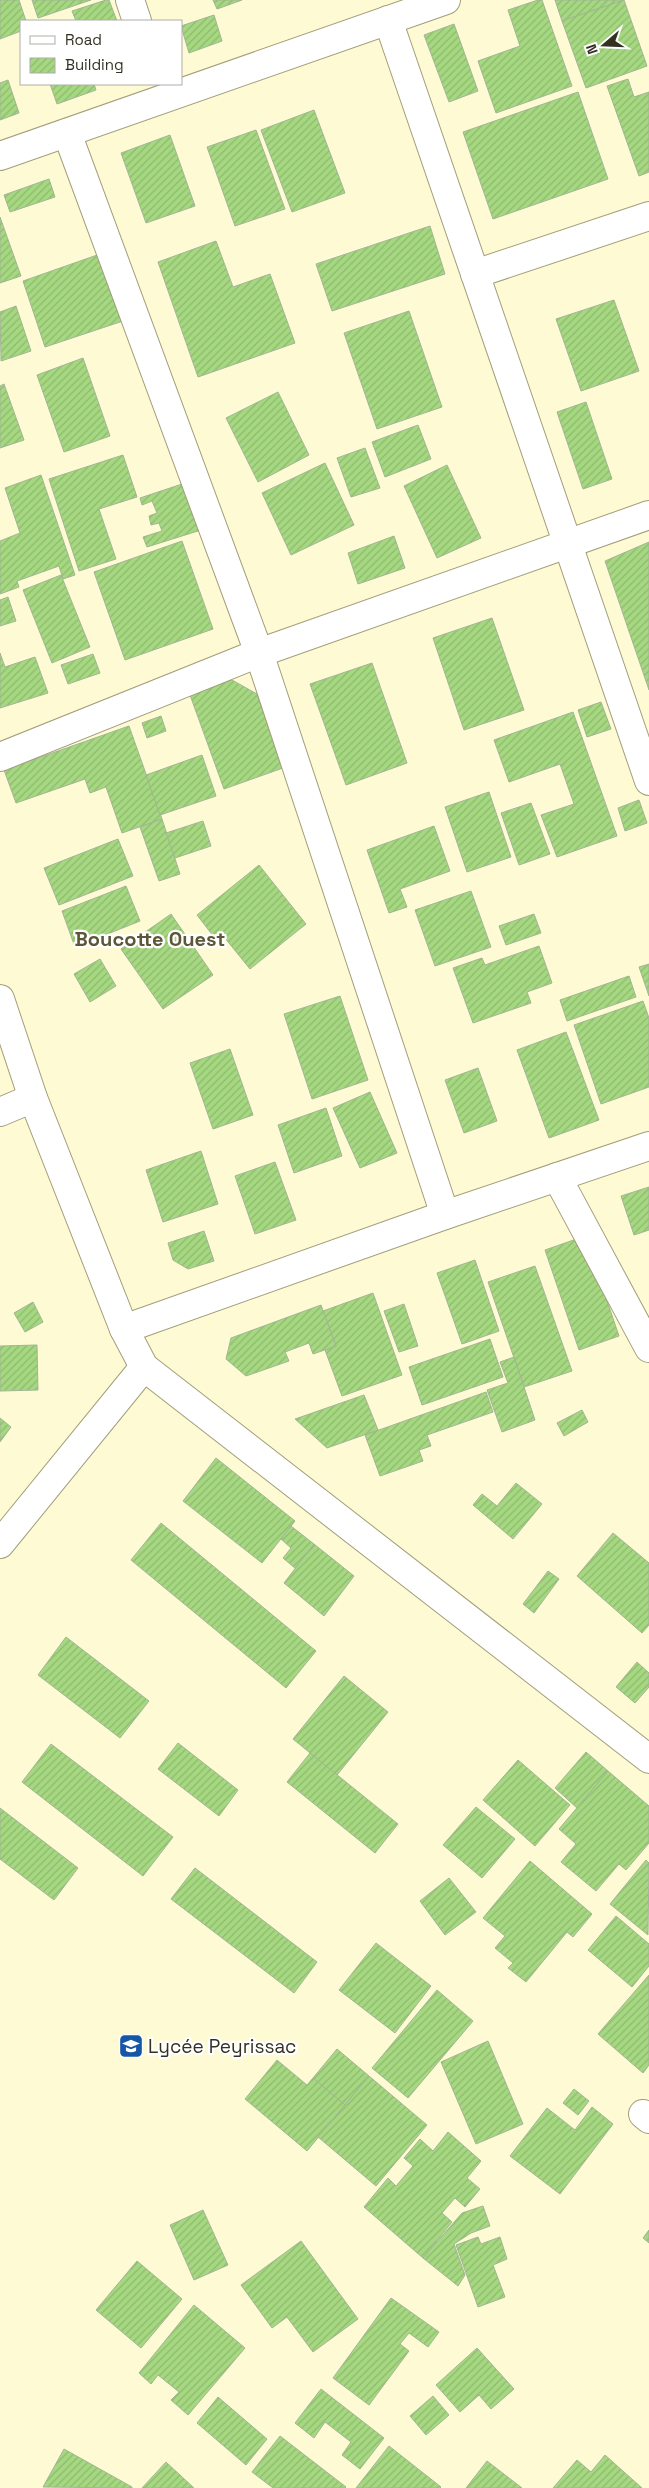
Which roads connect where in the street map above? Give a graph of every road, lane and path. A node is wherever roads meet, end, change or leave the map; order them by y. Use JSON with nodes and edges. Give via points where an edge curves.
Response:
{"nodes":[{"id":1,"x":130,"y":0,"type":"edge"},
{"id":2,"x":446,"y":0,"type":"edge"},
{"id":3,"x":137,"y":20,"type":"edge"},
{"id":4,"x":388,"y":20,"type":"junction"},
{"id":5,"x":182,"y":84,"type":"edge"},
{"id":6,"x":178,"y":85,"type":"edge"},
{"id":7,"x":162,"y":90,"type":"edge"},
{"id":8,"x":67,"y":133,"type":"junction"},
{"id":9,"x":0,"y":156,"type":"edge"},
{"id":10,"x":649,"y":216,"type":"edge"},
{"id":11,"x":475,"y":274,"type":"junction"},
{"id":12,"x":649,"y":514,"type":"edge"},
{"id":13,"x":568,"y":544,"type":"junction"},
{"id":14,"x":259,"y":653,"type":"junction"},
{"id":15,"x":0,"y":757,"type":"edge"},
{"id":16,"x":649,"y":780,"type":"edge"},
{"id":17,"x":0,"y":999,"type":"edge"},
{"id":18,"x":32,"y":1098,"type":"junction"},
{"id":19,"x":0,"y":1112,"type":"edge"},
{"id":20,"x":649,"y":1146,"type":"edge"},
{"id":21,"x":557,"y":1177,"type":"junction"},
{"id":22,"x":445,"y":1215,"type":"junction"},
{"id":23,"x":124,"y":1329,"type":"junction"},
{"id":24,"x":649,"y":1348,"type":"edge"},
{"id":25,"x":144,"y":1367,"type":"junction"},
{"id":26,"x":0,"y":1544,"type":"edge"},
{"id":27,"x":649,"y":1759,"type":"edge"}],
"edges":[{"from":1,"to":3,"type":"street"},
{"from":2,"to":4,"type":"street"},
{"from":4,"to":5,"type":"street"},
{"from":4,"to":11,"type":"street"},
{"from":6,"to":7,"type":"street"},
{"from":7,"to":8,"type":"street"},
{"from":8,"to":9,"type":"street"},
{"from":8,"to":14,"type":"street"},
{"from":10,"to":11,"type":"street"},
{"from":11,"to":13,"type":"street"},
{"from":12,"to":13,"type":"street"},
{"from":13,"to":14,"type":"street"},
{"from":13,"to":16,"type":"street"},
{"from":14,"to":15,"type":"street"},
{"from":14,"to":22,"type":"street"},
{"from":17,"to":18,"type":"street"},
{"from":18,"to":19,"type":"street"},
{"from":18,"to":23,"type":"street"},
{"from":20,"to":21,"type":"street"},
{"from":21,"to":22,"type":"street"},
{"from":21,"to":24,"type":"street"},
{"from":22,"to":23,"type":"street"},
{"from":23,"to":25,"type":"street"},
{"from":25,"to":26,"type":"street"},
{"from":25,"to":27,"type":"street"}]}
